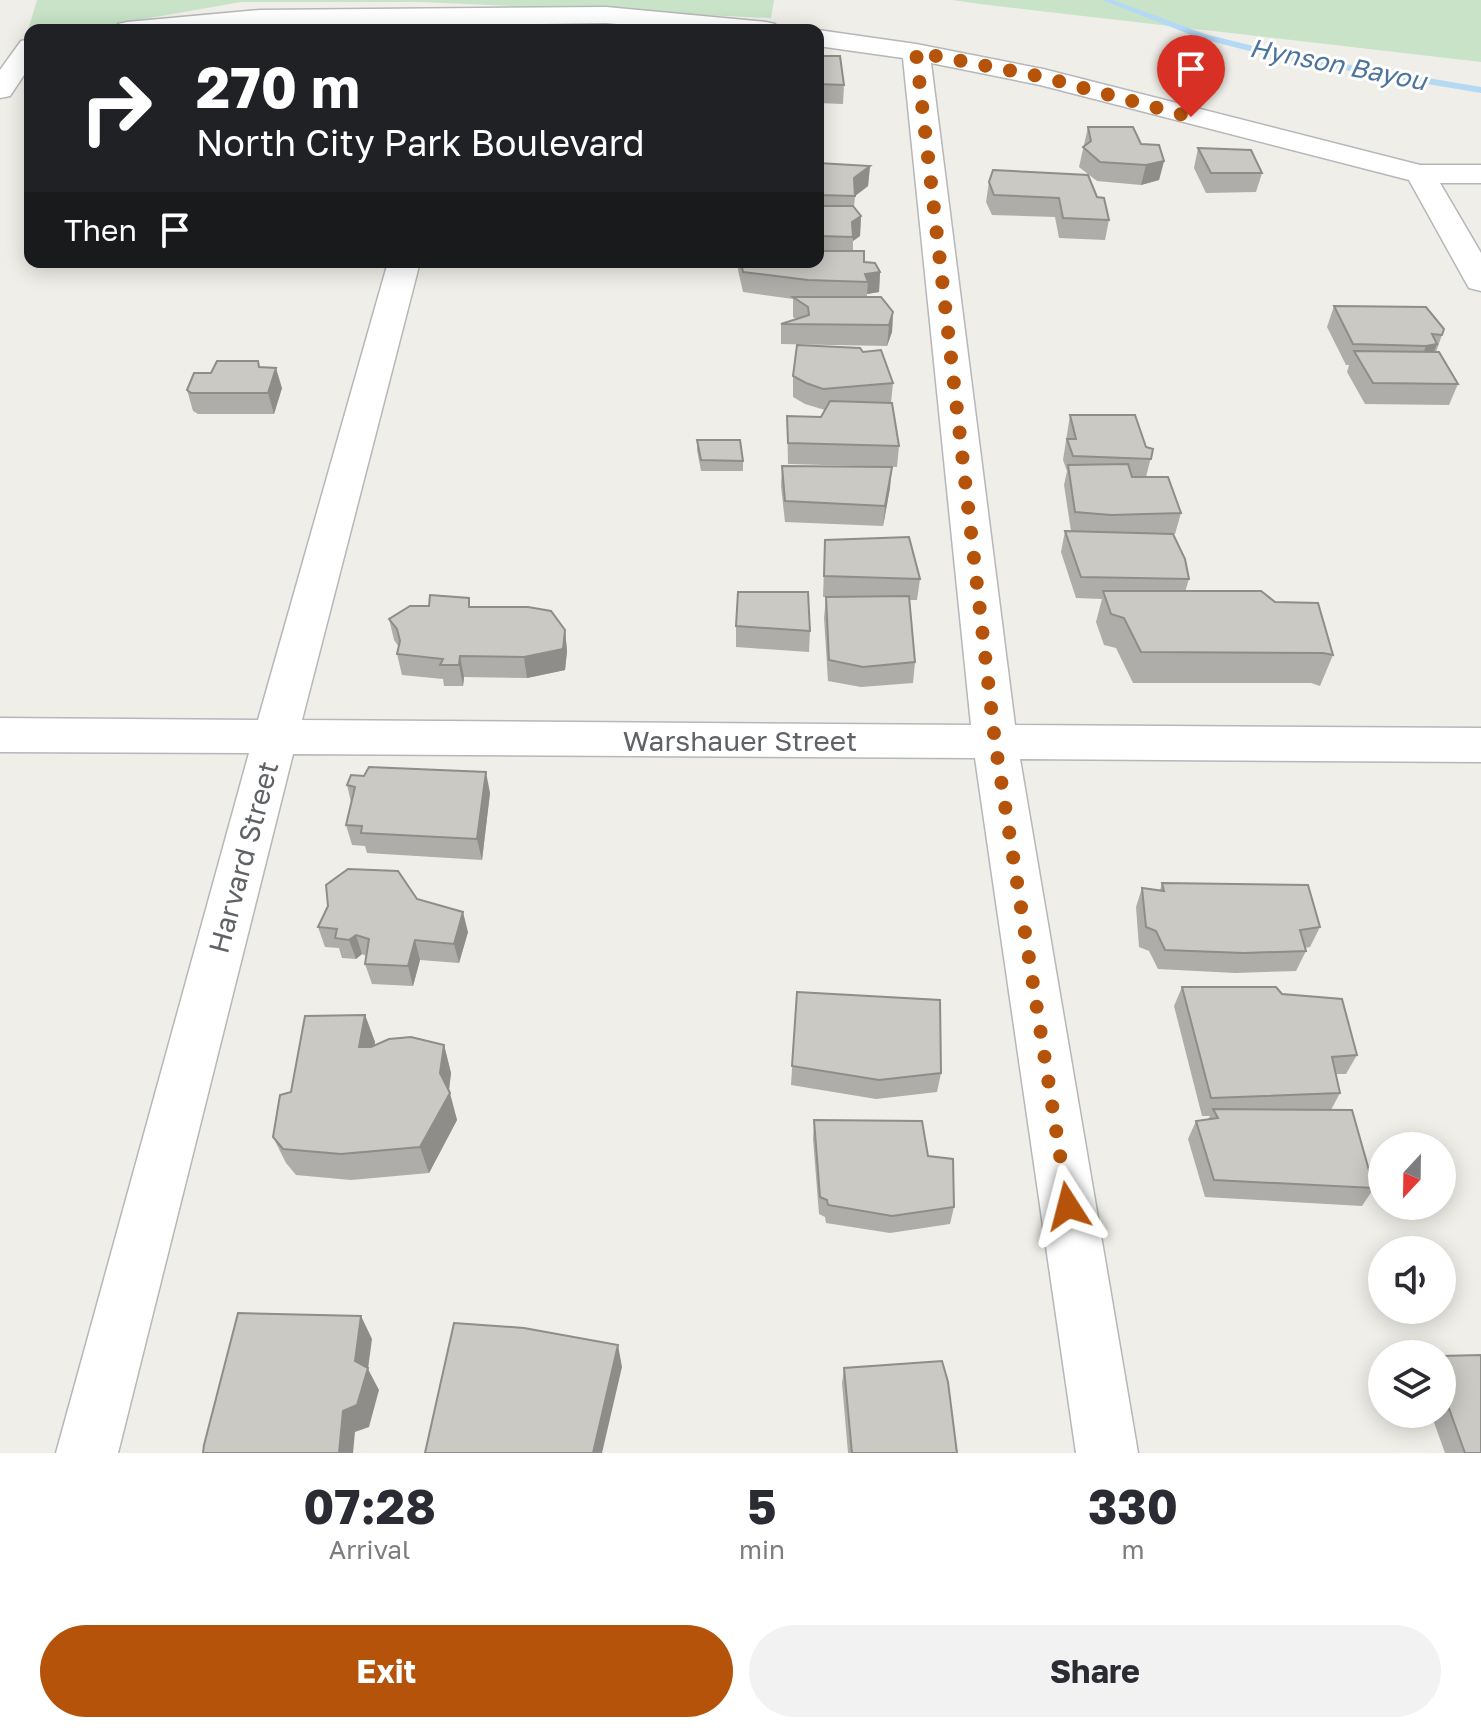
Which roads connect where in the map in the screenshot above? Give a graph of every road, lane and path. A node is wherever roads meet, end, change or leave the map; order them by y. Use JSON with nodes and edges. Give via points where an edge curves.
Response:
{"nodes":[{"id":1,"x":469,"y":23,"type":"edge"},
{"id":2,"x":194,"y":24,"type":"edge"},
{"id":3,"x":702,"y":24,"type":"edge"},
{"id":4,"x":824,"y":39,"type":"edge"},
{"id":5,"x":24,"y":40,"type":"edge"},
{"id":6,"x":0,"y":43,"type":"edge"},
{"id":7,"x":916,"y":52,"type":"junction"},
{"id":8,"x":24,"y":56,"type":"edge"},
{"id":9,"x":0,"y":90,"type":"edge"},
{"id":10,"x":1420,"y":174,"type":"junction"},
{"id":11,"x":1481,"y":174,"type":"edge"},
{"id":12,"x":402,"y":268,"type":"edge"},
{"id":13,"x":1481,"y":281,"type":"edge"},
{"id":14,"x":0,"y":735,"type":"edge"},
{"id":15,"x":275,"y":738,"type":"junction"},
{"id":16,"x":995,"y":742,"type":"junction"},
{"id":17,"x":1481,"y":745,"type":"edge"},
{"id":18,"x":87,"y":1453,"type":"edge"},
{"id":19,"x":1107,"y":1453,"type":"edge"}],
"edges":[{"from":1,"to":2,"type":"street","via":[[260,18]]},
{"from":1,"to":3,"type":"street","via":[[606,15]]},
{"from":4,"to":7,"type":"street"},
{"from":5,"to":6,"type":"street"},
{"from":7,"to":10,"type":"street","via":[[1043,77]]},
{"from":7,"to":16,"type":"street"},
{"from":8,"to":9,"type":"street"},
{"from":10,"to":11,"type":"street"},
{"from":10,"to":13,"type":"street"},
{"from":12,"to":15,"type":"street","name":"Harvard Street"},
{"from":14,"to":15,"type":"street","name":"Warshauer Street"},
{"from":15,"to":16,"type":"street","name":"Warshauer Street"},
{"from":15,"to":18,"type":"street","name":"Harvard Street"},
{"from":16,"to":17,"type":"street","name":"Warshauer Street"},
{"from":16,"to":19,"type":"street"}]}
